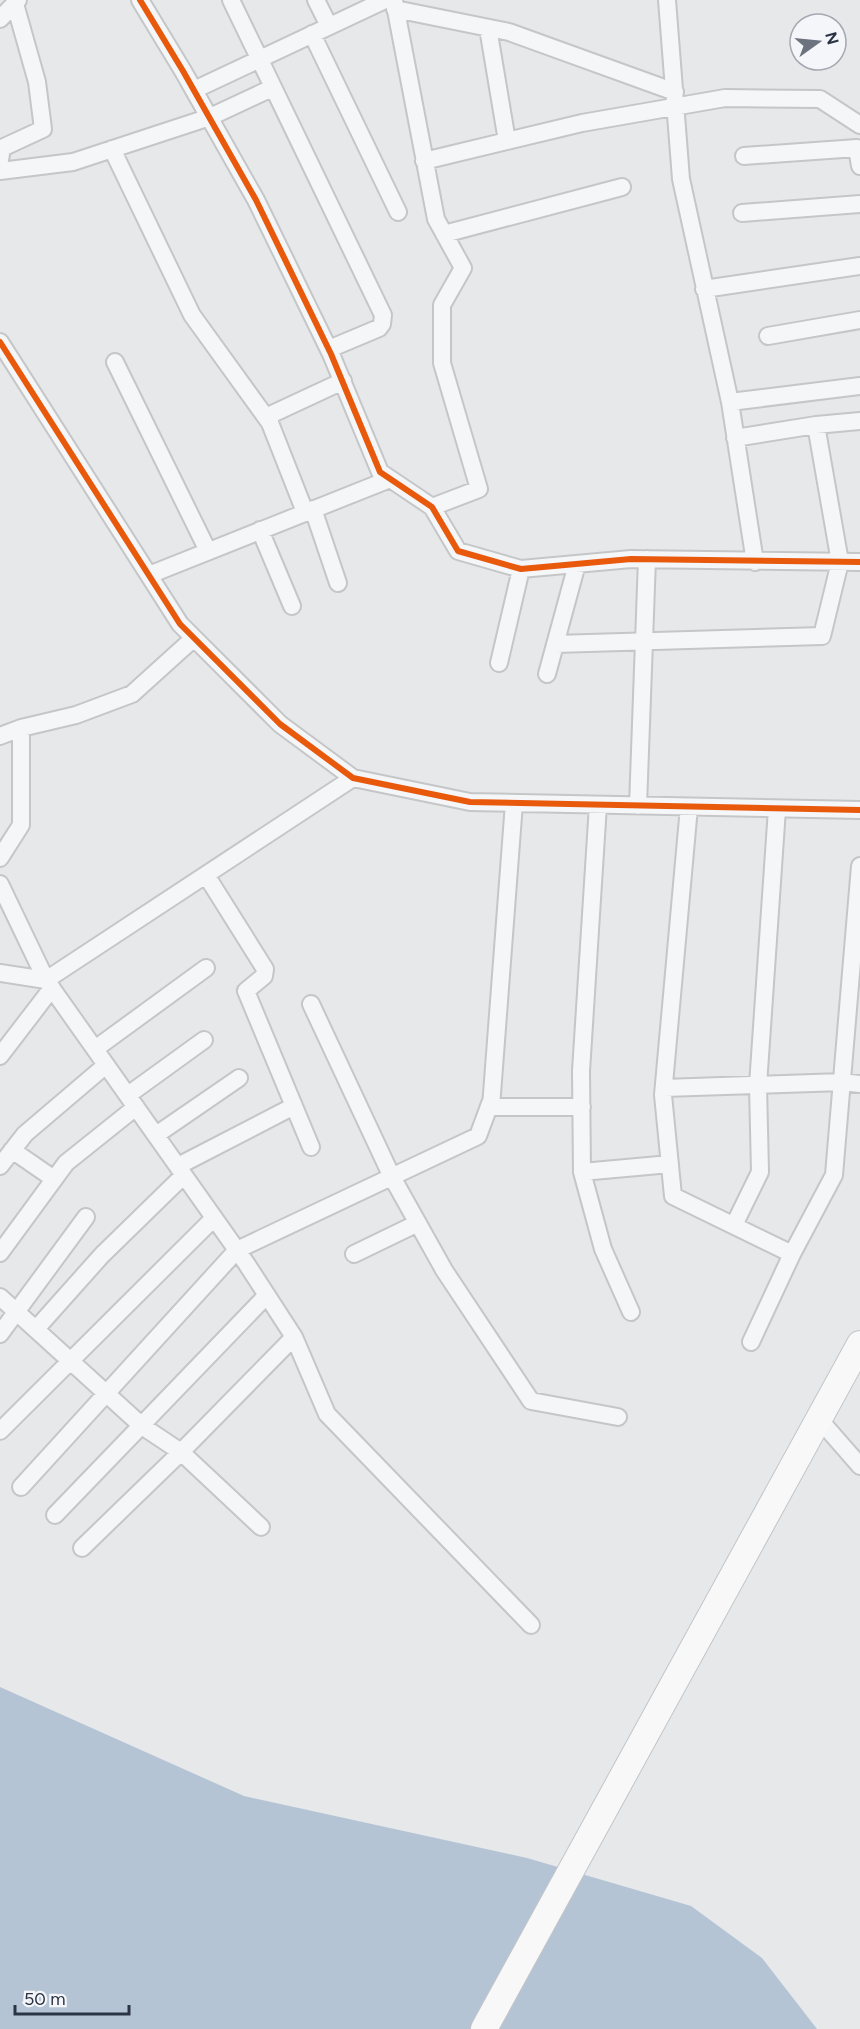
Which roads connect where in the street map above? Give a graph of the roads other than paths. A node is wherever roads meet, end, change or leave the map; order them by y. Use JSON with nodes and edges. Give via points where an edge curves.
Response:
{"nodes":[{"id":1,"x":140,"y":0,"type":"edge"},
{"id":2,"x":231,"y":0,"type":"edge"},
{"id":3,"x":316,"y":0,"type":"edge"},
{"id":4,"x":667,"y":0,"type":"edge"},
{"id":5,"x":17,"y":2,"type":"edge"},
{"id":6,"x":391,"y":3,"type":"edge"},
{"id":7,"x":0,"y":19,"type":"edge"},
{"id":8,"x":329,"y":26,"type":"junction"},
{"id":9,"x":488,"y":28,"type":"junction"},
{"id":10,"x":312,"y":34,"type":"junction"},
{"id":11,"x":258,"y":60,"type":"junction"},
{"id":12,"x":272,"y":88,"type":"junction"},
{"id":13,"x":194,"y":90,"type":"junction"},
{"id":14,"x":676,"y":99,"type":"junction"},
{"id":15,"x":210,"y":117,"type":"junction"},
{"id":16,"x":859,"y":125,"type":"edge"},
{"id":17,"x":507,"y":141,"type":"junction"},
{"id":18,"x":859,"y":148,"type":"edge"},
{"id":19,"x":112,"y":149,"type":"junction"},
{"id":20,"x":744,"y":156,"type":"dead end"},
{"id":21,"x":0,"y":160,"type":"edge"},
{"id":22,"x":424,"y":161,"type":"junction"},
{"id":23,"x":860,"y":166,"type":"edge"},
{"id":24,"x":0,"y":171,"type":"edge"},
{"id":25,"x":622,"y":187,"type":"dead end"},
{"id":26,"x":860,"y":204,"type":"edge"},
{"id":27,"x":398,"y":212,"type":"dead end"},
{"id":28,"x":742,"y":213,"type":"dead end"},
{"id":29,"x":444,"y":234,"type":"junction"},
{"id":30,"x":860,"y":266,"type":"edge"},
{"id":31,"x":704,"y":289,"type":"junction"},
{"id":32,"x":860,"y":320,"type":"edge"},
{"id":33,"x":768,"y":336,"type":"dead end"},
{"id":34,"x":0,"y":342,"type":"edge"},
{"id":35,"x":329,"y":349,"type":"junction"},
{"id":36,"x":115,"y":362,"type":"dead end"},
{"id":37,"x":343,"y":381,"type":"junction"},
{"id":38,"x":860,"y":386,"type":"edge"},
{"id":39,"x":730,"y":402,"type":"junction"},
{"id":40,"x":860,"y":421,"type":"edge"},
{"id":41,"x":270,"y":423,"type":"junction"},
{"id":42,"x":816,"y":425,"type":"junction"},
{"id":43,"x":735,"y":438,"type":"junction"},
{"id":44,"x":390,"y":478,"type":"junction"},
{"id":45,"x":432,"y":507,"type":"junction"},
{"id":46,"x":309,"y":511,"type":"junction"},
{"id":47,"x":260,"y":530,"type":"junction"},
{"id":48,"x":208,"y":551,"type":"junction"},
{"id":49,"x":647,"y":559,"type":"junction"},
{"id":50,"x":755,"y":562,"type":"junction"},
{"id":51,"x":840,"y":562,"type":"junction"},
{"id":52,"x":860,"y":562,"type":"edge"},
{"id":53,"x":577,"y":564,"type":"junction"},
{"id":54,"x":521,"y":569,"type":"junction"},
{"id":55,"x":149,"y":575,"type":"junction"},
{"id":56,"x":338,"y":584,"type":"dead end"},
{"id":57,"x":292,"y":606,"type":"dead end"},
{"id":58,"x":194,"y":638,"type":"junction"},
{"id":59,"x":644,"y":641,"type":"junction"},
{"id":60,"x":555,"y":644,"type":"junction"},
{"id":61,"x":499,"y":663,"type":"dead end"},
{"id":62,"x":547,"y":674,"type":"dead end"},
{"id":63,"x":21,"y":728,"type":"junction"},
{"id":64,"x":0,"y":736,"type":"edge"},
{"id":65,"x":353,"y":778,"type":"junction"},
{"id":66,"x":514,"y":803,"type":"junction"},
{"id":67,"x":598,"y":805,"type":"junction"},
{"id":68,"x":638,"y":806,"type":"junction"},
{"id":69,"x":689,"y":807,"type":"junction"},
{"id":70,"x":777,"y":809,"type":"junction"},
{"id":71,"x":860,"y":810,"type":"edge"},
{"id":72,"x":0,"y":858,"type":"edge"},
{"id":73,"x":860,"y":866,"type":"edge"},
{"id":74,"x":206,"y":875,"type":"junction"},
{"id":75,"x":0,"y":884,"type":"edge"},
{"id":76,"x":206,"y":968,"type":"dead end"},
{"id":77,"x":0,"y":973,"type":"edge"},
{"id":78,"x":49,"y":984,"type":"junction"},
{"id":79,"x":311,"y":1004,"type":"dead end"},
{"id":80,"x":204,"y":1040,"type":"dead end"},
{"id":81,"x":95,"y":1049,"type":"junction"},
{"id":82,"x":0,"y":1056,"type":"edge"},
{"id":83,"x":106,"y":1065,"type":"junction"},
{"id":84,"x":239,"y":1078,"type":"dead end"},
{"id":85,"x":842,"y":1082,"type":"junction"},
{"id":86,"x":860,"y":1084,"type":"edge"},
{"id":87,"x":758,"y":1085,"type":"junction"},
{"id":88,"x":664,"y":1088,"type":"junction"},
{"id":89,"x":132,"y":1101,"type":"junction"},
{"id":90,"x":491,"y":1101,"type":"junction"},
{"id":91,"x":294,"y":1106,"type":"junction"},
{"id":92,"x":582,"y":1107,"type":"junction"},
{"id":93,"x":156,"y":1135,"type":"junction"},
{"id":94,"x":311,"y":1147,"type":"dead end"},
{"id":95,"x":12,"y":1150,"type":"junction"},
{"id":96,"x":670,"y":1164,"type":"junction"},
{"id":97,"x":0,"y":1166,"type":"edge"},
{"id":98,"x":181,"y":1171,"type":"junction"},
{"id":99,"x":582,"y":1172,"type":"junction"},
{"id":100,"x":392,"y":1177,"type":"junction"},
{"id":101,"x":54,"y":1179,"type":"junction"},
{"id":102,"x":86,"y":1217,"type":"dead end"},
{"id":103,"x":214,"y":1218,"type":"junction"},
{"id":104,"x":418,"y":1223,"type":"junction"},
{"id":105,"x":734,"y":1226,"type":"junction"},
{"id":106,"x":237,"y":1250,"type":"junction"},
{"id":107,"x":0,"y":1253,"type":"edge"},
{"id":108,"x":354,"y":1254,"type":"dead end"},
{"id":109,"x":792,"y":1254,"type":"junction"},
{"id":110,"x":267,"y":1295,"type":"junction"},
{"id":111,"x":0,"y":1297,"type":"edge"},
{"id":112,"x":17,"y":1311,"type":"junction"},
{"id":113,"x":631,"y":1312,"type":"dead end"},
{"id":114,"x":36,"y":1329,"type":"junction"},
{"id":115,"x":0,"y":1334,"type":"edge"},
{"id":116,"x":294,"y":1337,"type":"junction"},
{"id":117,"x":751,"y":1342,"type":"dead end"},
{"id":118,"x":860,"y":1344,"type":"edge"},
{"id":119,"x":70,"y":1359,"type":"junction"},
{"id":120,"x":105,"y":1392,"type":"junction"},
{"id":121,"x":618,"y":1417,"type":"dead end"},
{"id":122,"x":819,"y":1419,"type":"junction"},
{"id":123,"x":142,"y":1426,"type":"junction"},
{"id":124,"x":0,"y":1431,"type":"edge"},
{"id":125,"x":181,"y":1452,"type":"junction"},
{"id":126,"x":860,"y":1466,"type":"edge"},
{"id":127,"x":21,"y":1487,"type":"dead end"},
{"id":128,"x":56,"y":1515,"type":"dead end"},
{"id":129,"x":261,"y":1527,"type":"dead end"},
{"id":130,"x":82,"y":1548,"type":"dead end"},
{"id":131,"x":531,"y":1625,"type":"dead end"},
{"id":132,"x":484,"y":2029,"type":"edge"}],
"edges":[{"from":1,"to":13,"type":"street"},
{"from":2,"to":11,"type":"street"},
{"from":3,"to":8,"type":"street"},
{"from":4,"to":14,"type":"street"},
{"from":5,"to":7,"type":"street"},
{"from":5,"to":21,"type":"street","via":[[37,82],[43,129],[2,148]]},
{"from":6,"to":8,"type":"street"},
{"from":6,"to":9,"type":"street"},
{"from":6,"to":22,"type":"street"},
{"from":8,"to":10,"type":"street"},
{"from":9,"to":14,"type":"street","via":[[509,32]]},
{"from":9,"to":17,"type":"street"},
{"from":10,"to":11,"type":"street"},
{"from":10,"to":27,"type":"street"},
{"from":11,"to":12,"type":"street"},
{"from":11,"to":13,"type":"street"},
{"from":12,"to":15,"type":"street"},
{"from":12,"to":35,"type":"street","via":[[382,315],[378,328]]},
{"from":13,"to":15,"type":"street"},
{"from":14,"to":16,"type":"street","via":[[820,99]]},
{"from":14,"to":17,"type":"street"},
{"from":14,"to":31,"type":"street","via":[[681,179]]},
{"from":15,"to":19,"type":"street"},
{"from":15,"to":35,"type":"street","via":[[256,200]]},
{"from":16,"to":18,"type":"street"},
{"from":17,"to":22,"type":"street"},
{"from":18,"to":20,"type":"street"},
{"from":18,"to":23,"type":"street"},
{"from":19,"to":24,"type":"street","via":[[69,163]]},
{"from":19,"to":41,"type":"street","via":[[192,315]]},
{"from":22,"to":29,"type":"street","via":[[436,219]]},
{"from":25,"to":29,"type":"street"},
{"from":26,"to":28,"type":"street"},
{"from":29,"to":45,"type":"street","via":[[463,268],[442,305],[442,363],[479,489]]},
{"from":30,"to":31,"type":"street"},
{"from":31,"to":39,"type":"street"},
{"from":32,"to":33,"type":"street"},
{"from":34,"to":55,"type":"street"},
{"from":35,"to":37,"type":"street"},
{"from":36,"to":48,"type":"street"},
{"from":37,"to":41,"type":"street","via":[[273,413]]},
{"from":37,"to":44,"type":"street","via":[[380,472]]},
{"from":38,"to":39,"type":"street"},
{"from":39,"to":43,"type":"street"},
{"from":40,"to":42,"type":"street"},
{"from":41,"to":46,"type":"street"},
{"from":42,"to":43,"type":"street"},
{"from":42,"to":51,"type":"street"},
{"from":43,"to":50,"type":"street"},
{"from":44,"to":45,"type":"street"},
{"from":44,"to":46,"type":"street"},
{"from":45,"to":54,"type":"street","via":[[458,551]]},
{"from":46,"to":47,"type":"street"},
{"from":46,"to":56,"type":"street"},
{"from":47,"to":48,"type":"street"},
{"from":47,"to":57,"type":"street"},
{"from":48,"to":55,"type":"street"},
{"from":49,"to":50,"type":"street"},
{"from":49,"to":53,"type":"street"},
{"from":49,"to":59,"type":"street"},
{"from":50,"to":51,"type":"street"},
{"from":51,"to":52,"type":"street"},
{"from":51,"to":59,"type":"street","via":[[822,636]]},
{"from":53,"to":54,"type":"street"},
{"from":53,"to":60,"type":"street"},
{"from":54,"to":61,"type":"street"},
{"from":55,"to":58,"type":"street","via":[[180,624]]},
{"from":58,"to":63,"type":"street","via":[[132,694],[76,715]]},
{"from":58,"to":65,"type":"street","via":[[280,724]]},
{"from":59,"to":60,"type":"street"},
{"from":59,"to":68,"type":"street"},
{"from":60,"to":62,"type":"street"},
{"from":63,"to":64,"type":"street"},
{"from":63,"to":72,"type":"street","via":[[21,825]]},
{"from":65,"to":66,"type":"street","via":[[470,802]]},
{"from":65,"to":74,"type":"street"},
{"from":66,"to":67,"type":"street"},
{"from":66,"to":90,"type":"street"},
{"from":67,"to":68,"type":"street"},
{"from":67,"to":92,"type":"street"},
{"from":68,"to":69,"type":"street"},
{"from":69,"to":70,"type":"street"},
{"from":69,"to":88,"type":"street"},
{"from":70,"to":71,"type":"street"},
{"from":70,"to":87,"type":"street"},
{"from":73,"to":85,"type":"street"},
{"from":74,"to":78,"type":"street"},
{"from":74,"to":91,"type":"street","via":[[266,969],[264,976],[246,992]]},
{"from":75,"to":78,"type":"street"},
{"from":76,"to":81,"type":"street"},
{"from":77,"to":78,"type":"street"},
{"from":78,"to":81,"type":"street"},
{"from":78,"to":82,"type":"street"},
{"from":79,"to":100,"type":"street"},
{"from":80,"to":89,"type":"street"},
{"from":81,"to":83,"type":"street"},
{"from":83,"to":89,"type":"street"},
{"from":83,"to":95,"type":"street","via":[[24,1134]]},
{"from":84,"to":93,"type":"street"},
{"from":85,"to":86,"type":"street"},
{"from":85,"to":87,"type":"street"},
{"from":85,"to":109,"type":"street","via":[[834,1175]]},
{"from":87,"to":88,"type":"street"},
{"from":87,"to":105,"type":"street","via":[[760,1172]]},
{"from":88,"to":96,"type":"street"},
{"from":89,"to":93,"type":"street"},
{"from":89,"to":101,"type":"street"},
{"from":90,"to":92,"type":"street","via":[[491,1107]]},
{"from":90,"to":100,"type":"street","via":[[478,1136]]},
{"from":91,"to":94,"type":"street"},
{"from":91,"to":98,"type":"street"},
{"from":92,"to":99,"type":"street"},
{"from":93,"to":98,"type":"street"},
{"from":95,"to":97,"type":"street"},
{"from":95,"to":101,"type":"street"},
{"from":96,"to":99,"type":"street"},
{"from":96,"to":105,"type":"street","via":[[673,1196]]},
{"from":98,"to":103,"type":"street"},
{"from":98,"to":114,"type":"street"},
{"from":99,"to":113,"type":"street","via":[[603,1249]]},
{"from":100,"to":104,"type":"street"},
{"from":100,"to":106,"type":"street"},
{"from":101,"to":107,"type":"street"},
{"from":102,"to":112,"type":"street"},
{"from":103,"to":106,"type":"street"},
{"from":103,"to":119,"type":"street"},
{"from":104,"to":108,"type":"street"},
{"from":104,"to":121,"type":"street","via":[[444,1270],[531,1401]]},
{"from":105,"to":109,"type":"street"},
{"from":106,"to":110,"type":"street"},
{"from":106,"to":120,"type":"street"},
{"from":109,"to":117,"type":"street"},
{"from":110,"to":116,"type":"street"},
{"from":110,"to":123,"type":"street"},
{"from":111,"to":112,"type":"street"},
{"from":112,"to":114,"type":"street"},
{"from":112,"to":115,"type":"street"},
{"from":114,"to":119,"type":"street"},
{"from":116,"to":125,"type":"street"},
{"from":116,"to":131,"type":"street","via":[[327,1414]]},
{"from":118,"to":122,"type":"main road"},
{"from":119,"to":120,"type":"street"},
{"from":119,"to":124,"type":"street"},
{"from":120,"to":123,"type":"street"},
{"from":120,"to":127,"type":"street"},
{"from":122,"to":126,"type":"street"},
{"from":122,"to":132,"type":"main road"},
{"from":123,"to":125,"type":"street"},
{"from":123,"to":128,"type":"street"},
{"from":125,"to":129,"type":"street"},
{"from":125,"to":130,"type":"street"}]}
